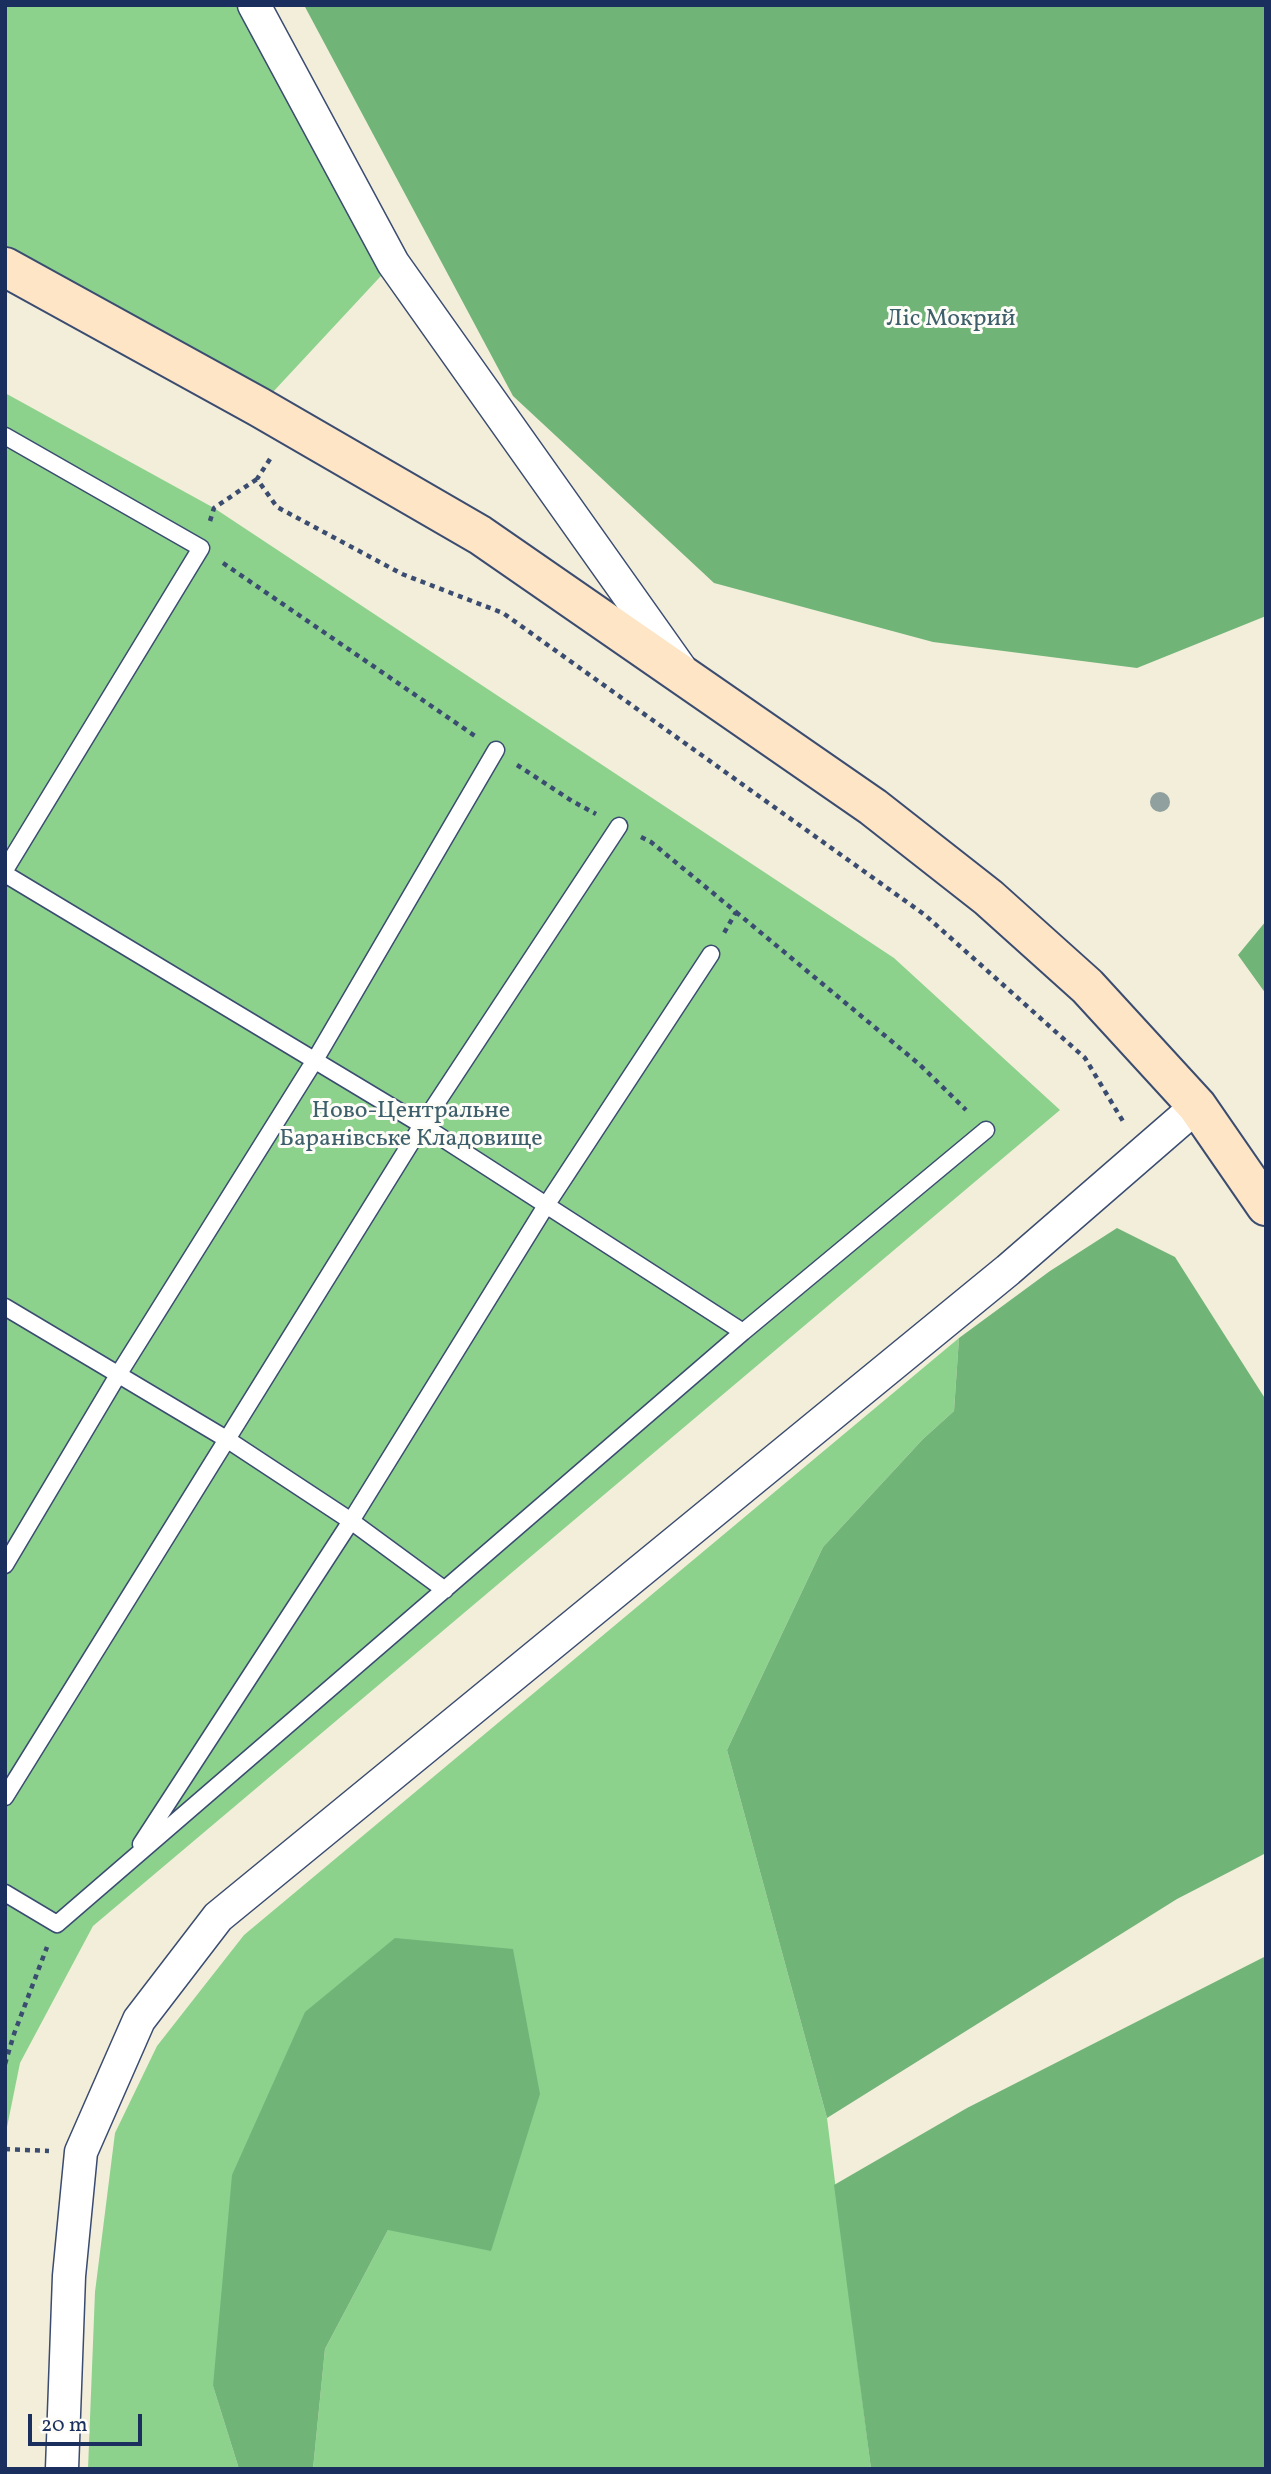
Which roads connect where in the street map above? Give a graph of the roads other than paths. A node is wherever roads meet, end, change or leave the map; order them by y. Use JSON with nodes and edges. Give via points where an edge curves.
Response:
{"nodes":[{"id":1,"x":254,"y":5,"type":"edge"},
{"id":2,"x":5,"y":267,"type":"edge"},
{"id":3,"x":5,"y":436,"type":"edge"},
{"id":4,"x":687,"y":679,"type":"junction"},
{"id":5,"x":496,"y":750,"type":"dead end"},
{"id":6,"x":619,"y":826,"type":"dead end"},
{"id":7,"x":5,"y":872,"type":"edge"},
{"id":8,"x":711,"y":954,"type":"dead end"},
{"id":9,"x":315,"y":1060,"type":"junction"},
{"id":10,"x":1197,"y":1106,"type":"junction"},
{"id":11,"x":422,"y":1125,"type":"junction"},
{"id":12,"x":986,"y":1130,"type":"road end"},
{"id":13,"x":547,"y":1204,"type":"junction"},
{"id":14,"x":1266,"y":1206,"type":"edge"},
{"id":15,"x":5,"y":1307,"type":"edge"},
{"id":16,"x":743,"y":1332,"type":"junction"},
{"id":17,"x":118,"y":1375,"type":"junction"},
{"id":18,"x":228,"y":1440,"type":"junction"},
{"id":19,"x":351,"y":1521,"type":"junction"},
{"id":20,"x":5,"y":1565,"type":"edge"},
{"id":21,"x":445,"y":1590,"type":"junction"},
{"id":22,"x":5,"y":1797,"type":"edge"},
{"id":23,"x":130,"y":1861,"type":"junction"},
{"id":24,"x":5,"y":1894,"type":"edge"},
{"id":25,"x":62,"y":2469,"type":"edge"}],
"edges":[{"from":1,"to":4,"type":"street","via":[[393,263]]},
{"from":2,"to":4,"type":"main road","via":[[480,535]]},
{"from":3,"to":7,"type":"lane","via":[[201,548]]},
{"from":4,"to":10,"type":"main road","via":[[873,807],[989,898],[1087,986]]},
{"from":5,"to":9,"type":"lane"},
{"from":6,"to":11,"type":"lane"},
{"from":7,"to":9,"type":"lane"},
{"from":8,"to":13,"type":"lane"},
{"from":9,"to":11,"type":"lane"},
{"from":9,"to":17,"type":"lane"},
{"from":10,"to":14,"type":"main road"},
{"from":10,"to":25,"type":"street","via":[[1008,1270],[218,1917],[139,2020],[81,2152],[69,2276]]},
{"from":11,"to":13,"type":"lane"},
{"from":11,"to":18,"type":"lane"},
{"from":12,"to":16,"type":"lane"},
{"from":13,"to":16,"type":"lane"},
{"from":13,"to":19,"type":"lane"},
{"from":15,"to":17,"type":"lane"},
{"from":16,"to":21,"type":"lane"},
{"from":17,"to":18,"type":"lane"},
{"from":17,"to":20,"type":"lane"},
{"from":18,"to":19,"type":"lane"},
{"from":18,"to":22,"type":"lane"},
{"from":19,"to":21,"type":"lane"},
{"from":19,"to":23,"type":"lane"},
{"from":21,"to":23,"type":"lane"},
{"from":23,"to":24,"type":"lane","via":[[57,1924]]}]}
